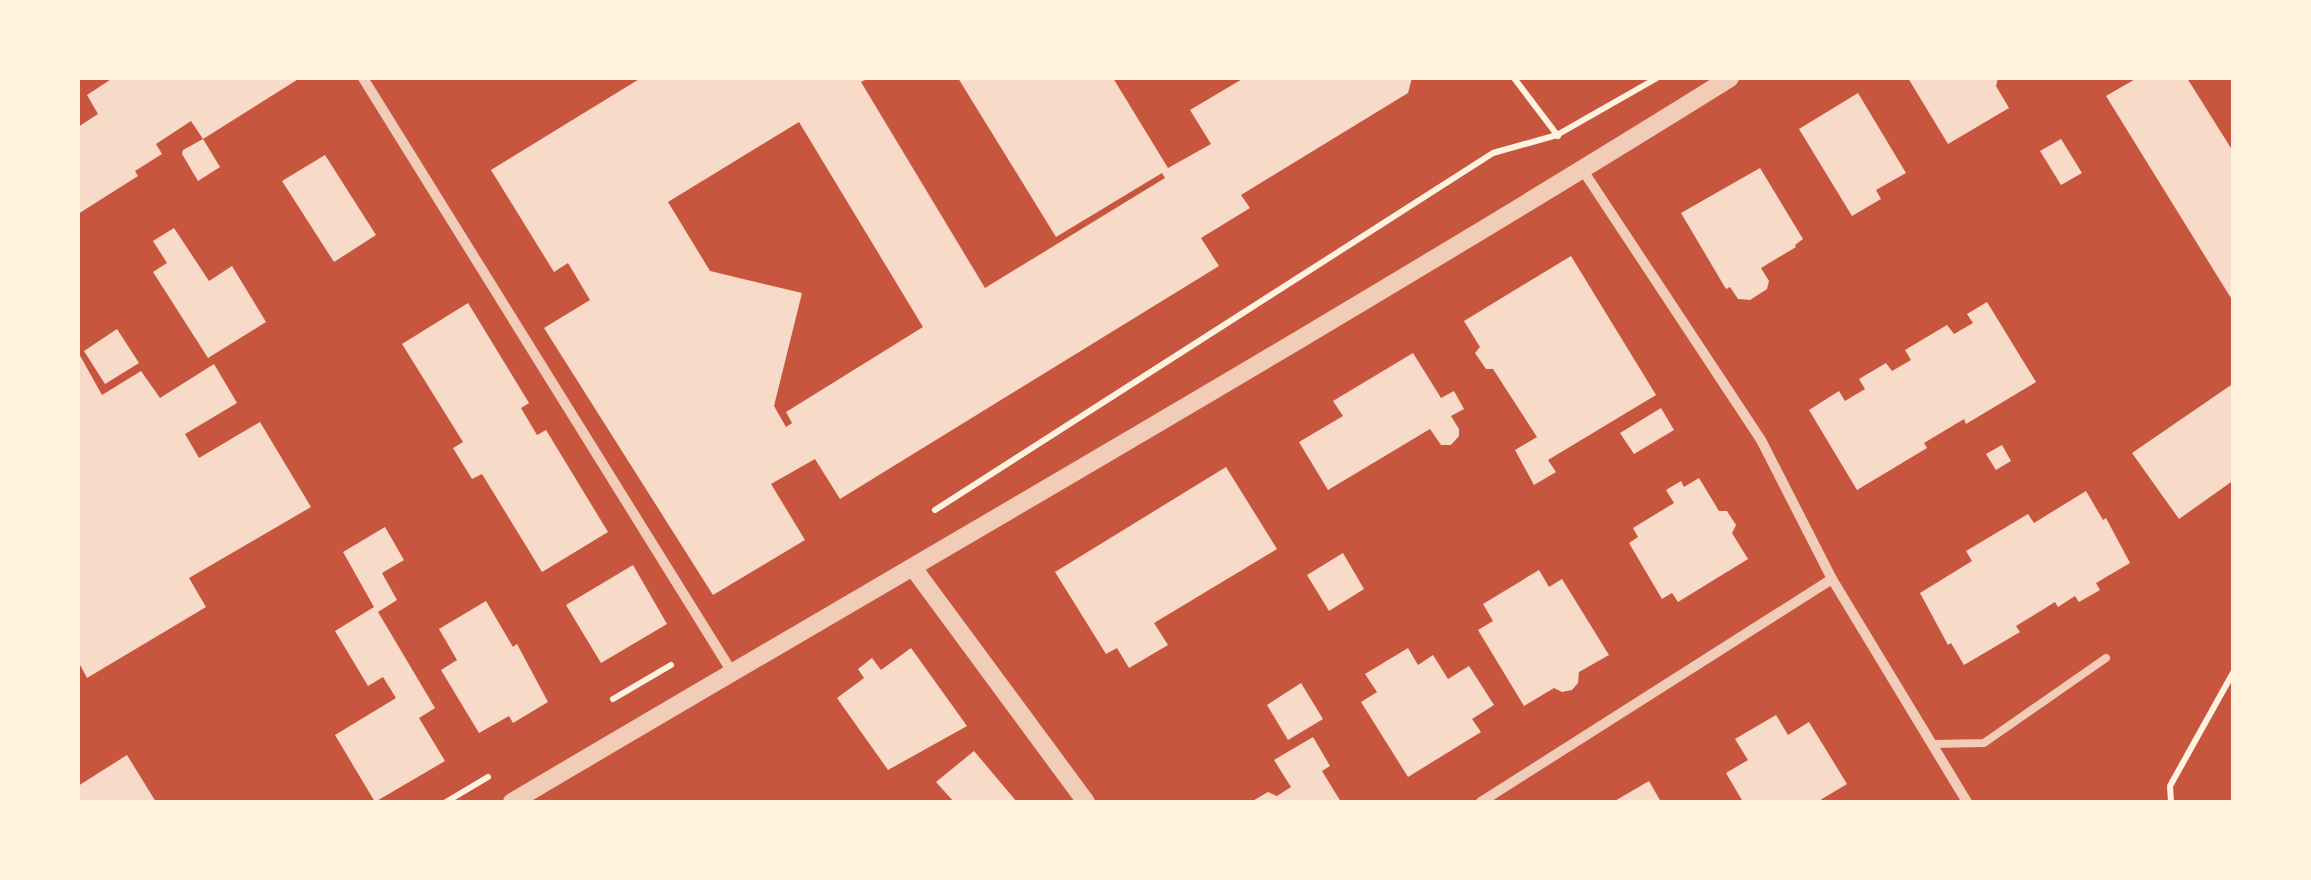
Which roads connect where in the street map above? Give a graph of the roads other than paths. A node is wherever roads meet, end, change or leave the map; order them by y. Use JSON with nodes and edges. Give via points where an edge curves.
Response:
{"nodes":[{"id":1,"x":364,"y":78,"type":"edge"},
{"id":2,"x":1730,"y":78,"type":"edge"},
{"id":3,"x":1582,"y":170,"type":"junction"},
{"id":4,"x":914,"y":569,"type":"junction"},
{"id":5,"x":1832,"y":580,"type":"junction"},
{"id":6,"x":2106,"y":658,"type":"dead end"},
{"id":7,"x":732,"y":672,"type":"junction"},
{"id":8,"x":1934,"y":744,"type":"junction"},
{"id":9,"x":512,"y":802,"type":"edge"},
{"id":10,"x":1086,"y":802,"type":"edge"},
{"id":11,"x":1481,"y":802,"type":"edge"},
{"id":12,"x":1966,"y":802,"type":"edge"}],
"edges":[{"from":1,"to":7,"type":"street"},
{"from":2,"to":3,"type":"street"},
{"from":3,"to":4,"type":"street"},
{"from":3,"to":5,"type":"street","via":[[1761,440]]},
{"from":4,"to":7,"type":"street"},
{"from":4,"to":10,"type":"street"},
{"from":5,"to":8,"type":"street"},
{"from":5,"to":11,"type":"street"},
{"from":6,"to":8,"type":"lane","via":[[1984,743]]},
{"from":7,"to":9,"type":"street"},
{"from":8,"to":12,"type":"street"}]}
